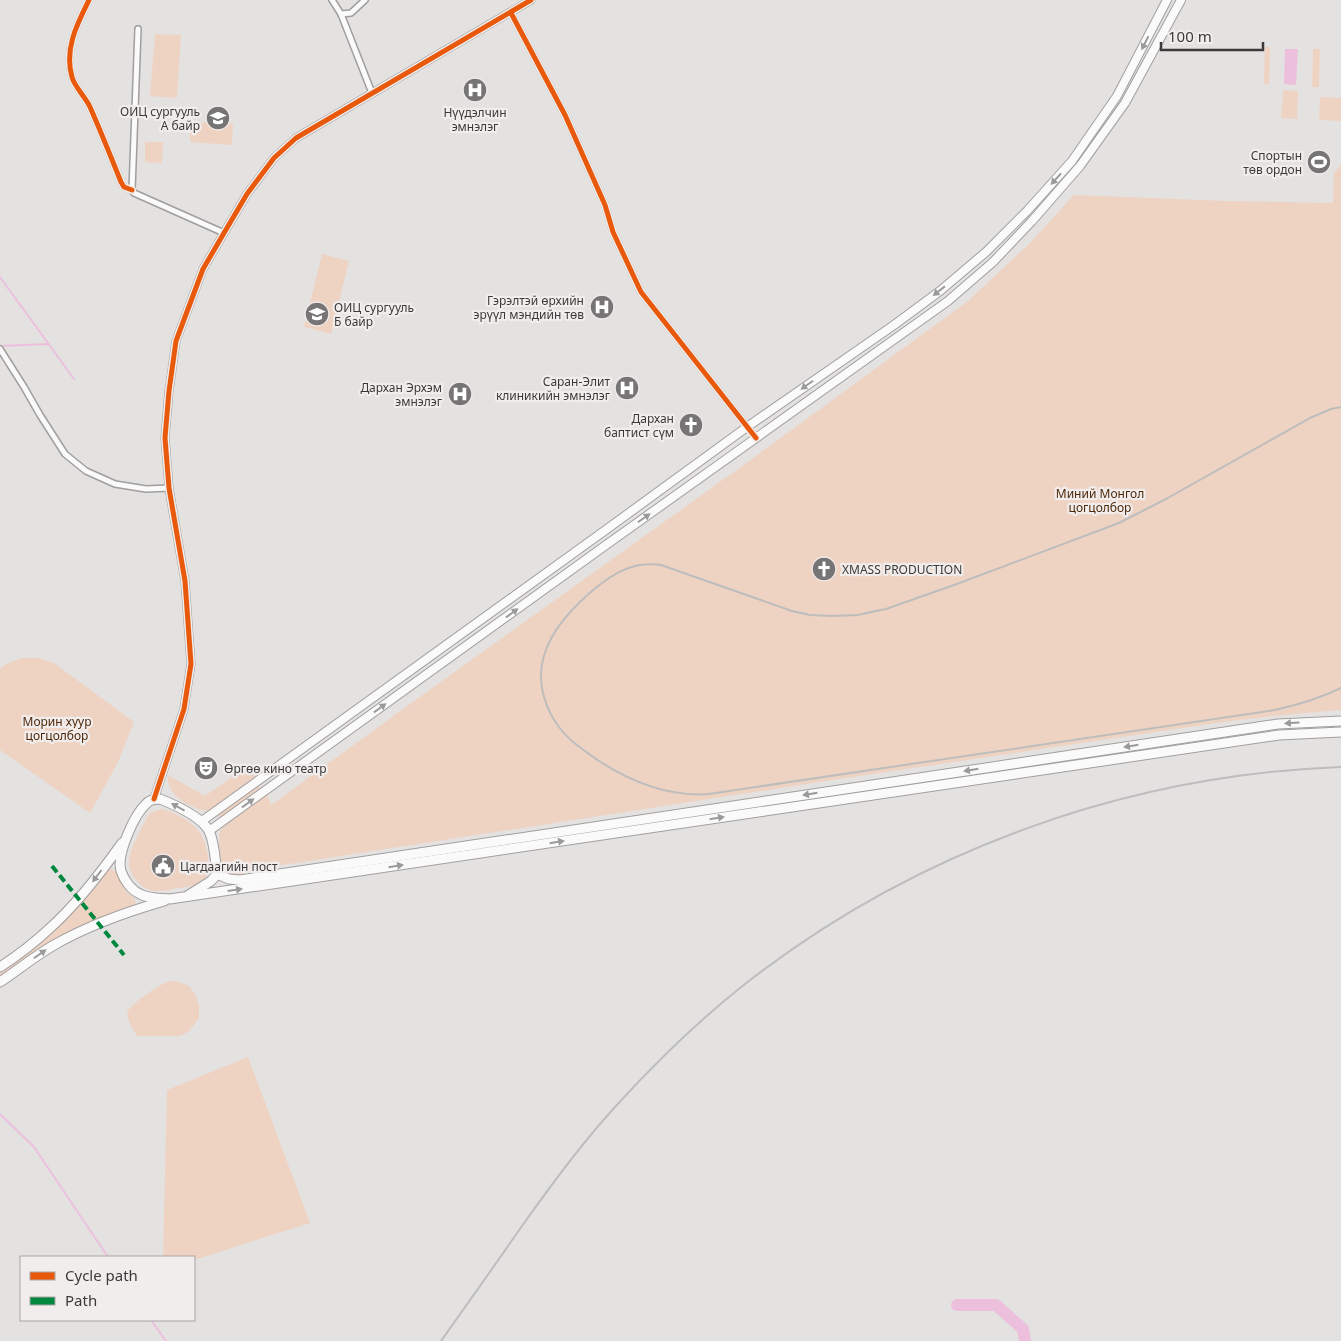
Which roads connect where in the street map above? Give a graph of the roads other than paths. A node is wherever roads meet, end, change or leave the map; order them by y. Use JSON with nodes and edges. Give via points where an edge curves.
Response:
{"nodes":[{"id":1,"x":90,"y":0,"type":"edge"},
{"id":2,"x":332,"y":0,"type":"edge"},
{"id":3,"x":365,"y":0,"type":"edge"},
{"id":4,"x":531,"y":0,"type":"edge"},
{"id":5,"x":1167,"y":0,"type":"edge"},
{"id":6,"x":1181,"y":0,"type":"edge"},
{"id":7,"x":511,"y":13,"type":"junction"},
{"id":8,"x":341,"y":14,"type":"junction"},
{"id":9,"x":138,"y":29,"type":"dead end"},
{"id":10,"x":372,"y":93,"type":"junction"},
{"id":11,"x":132,"y":190,"type":"junction"},
{"id":12,"x":224,"y":233,"type":"junction"},
{"id":13,"x":0,"y":349,"type":"edge"},
{"id":14,"x":747,"y":427,"type":"junction"},
{"id":15,"x":756,"y":438,"type":"junction"},
{"id":16,"x":169,"y":488,"type":"junction"},
{"id":17,"x":1341,"y":721,"type":"edge"},
{"id":18,"x":1341,"y":732,"type":"edge"},
{"id":19,"x":154,"y":799,"type":"junction"},
{"id":20,"x":202,"y":821,"type":"junction"},
{"id":21,"x":209,"y":831,"type":"junction"},
{"id":22,"x":126,"y":837,"type":"junction"},
{"id":23,"x":217,"y":874,"type":"junction"},
{"id":24,"x":187,"y":896,"type":"junction"},
{"id":25,"x":170,"y":899,"type":"junction"},
{"id":26,"x":0,"y":967,"type":"edge"},
{"id":27,"x":0,"y":982,"type":"edge"}],
"edges":[{"from":1,"to":11,"type":"street","via":[[72,37],[72,78],[89,104],[121,182]]},
{"from":2,"to":8,"type":"street"},
{"from":3,"to":8,"type":"street","via":[[351,13]]},
{"from":4,"to":7,"type":"street"},
{"from":5,"to":14,"type":"main road","one_way":true,"via":[[1117,96],[1072,161],[1027,212],[940,291]]},
{"from":6,"to":15,"type":"main road","via":[[1124,103],[1080,166],[993,262],[948,301]]},
{"from":7,"to":10,"type":"street"},
{"from":7,"to":14,"type":"street","via":[[565,115],[640,292]]},
{"from":8,"to":10,"type":"street"},
{"from":9,"to":11,"type":"street"},
{"from":10,"to":12,"type":"street","via":[[296,138],[274,158]]},
{"from":11,"to":12,"type":"street"},
{"from":12,"to":16,"type":"street","via":[[203,269],[176,340],[165,438]]},
{"from":13,"to":16,"type":"street","via":[[65,454],[86,471],[115,484],[146,489]]},
{"from":14,"to":15,"type":"street"},
{"from":14,"to":20,"type":"main road"},
{"from":21,"to":15,"type":"main road","one_way":true},
{"from":16,"to":19,"type":"street","via":[[185,581],[190,664],[184,709]]},
{"from":17,"to":23,"type":"highway","one_way":true,"via":[[1278,724],[240,880]]},
{"from":24,"to":18,"type":"highway","one_way":true,"via":[[1279,734]]},
{"from":20,"to":19,"type":"highway","one_way":true,"via":[[169,802]]},
{"from":19,"to":22,"type":"highway","via":[[140,810]]},
{"from":20,"to":21,"type":"highway"},
{"from":21,"to":23,"type":"highway"},
{"from":22,"to":25,"type":"highway","via":[[120,870],[128,885],[141,895]]},
{"from":22,"to":26,"type":"highway","one_way":true,"via":[[65,914]]},
{"from":23,"to":24,"type":"highway"},
{"from":24,"to":25,"type":"highway"},
{"from":27,"to":25,"type":"highway","one_way":true,"via":[[52,946],[85,929]]}]}
